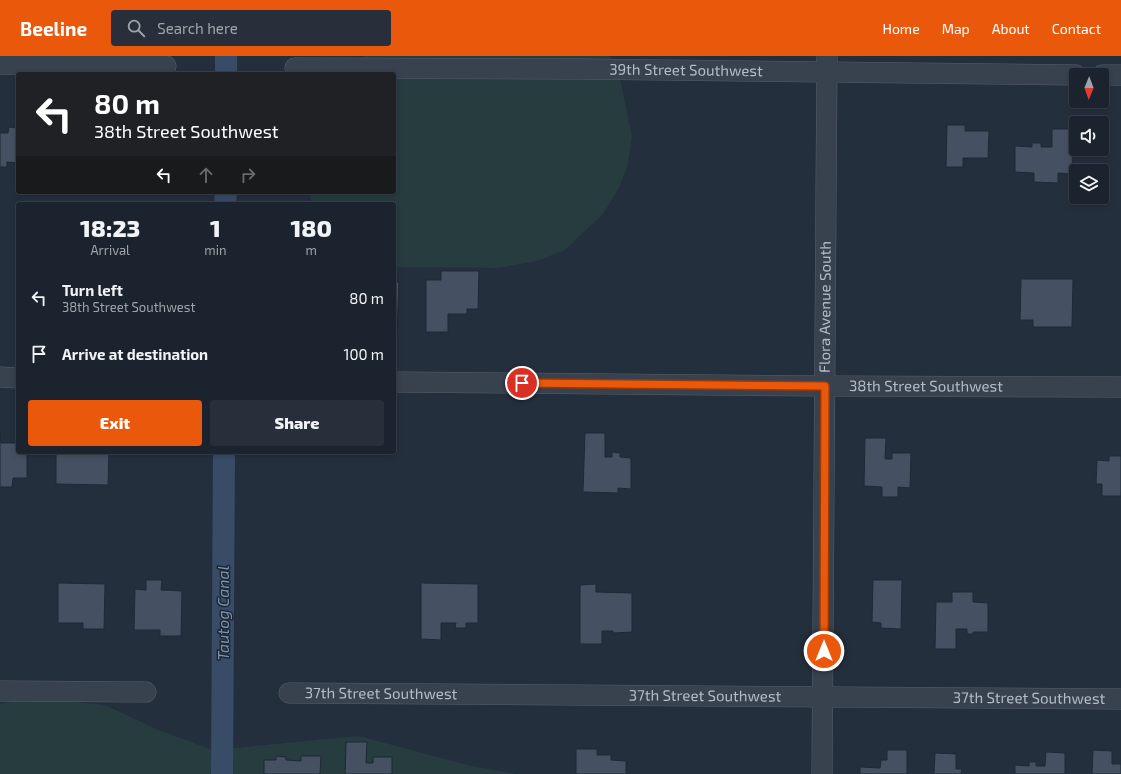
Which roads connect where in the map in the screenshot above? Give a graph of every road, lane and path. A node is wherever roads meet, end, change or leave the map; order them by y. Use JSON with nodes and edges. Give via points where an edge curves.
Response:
{"nodes":[{"id":1,"x":0,"y":64,"type":"edge"},
{"id":2,"x":827,"y":64,"type":"edge"},
{"id":3,"x":166,"y":66,"type":"dead end"},
{"id":4,"x":295,"y":68,"type":"dead end"},
{"id":5,"x":1069,"y":75,"type":"edge"},
{"id":6,"x":1109,"y":75,"type":"edge"},
{"id":7,"x":1121,"y":75,"type":"edge"},
{"id":8,"x":0,"y":377,"type":"edge"},
{"id":9,"x":16,"y":378,"type":"edge"},
{"id":10,"x":396,"y":382,"type":"edge"},
{"id":11,"x":825,"y":386,"type":"junction"},
{"id":12,"x":1121,"y":387,"type":"edge"},
{"id":13,"x":0,"y":691,"type":"edge"},
{"id":14,"x":146,"y":692,"type":"dead end"},
{"id":15,"x":289,"y":693,"type":"dead end"},
{"id":16,"x":824,"y":698,"type":"junction"},
{"id":17,"x":1121,"y":699,"type":"edge"},
{"id":18,"x":822,"y":774,"type":"edge"}],
"edges":[{"from":1,"to":3,"type":"street"},
{"from":2,"to":4,"type":"street","name":"39th Street Southwest","via":[[578,69]]},
{"from":2,"to":5,"type":"street","name":"39th Street Southwest"},
{"from":2,"to":11,"type":"street","name":"Flora Avenue South"},
{"from":6,"to":7,"type":"street"},
{"from":8,"to":9,"type":"street"},
{"from":10,"to":11,"type":"street","name":"38th Street Southwest"},
{"from":11,"to":12,"type":"street","name":"38th Street Southwest"},
{"from":11,"to":16,"type":"street","name":"Flora Avenue South"},
{"from":13,"to":14,"type":"street"},
{"from":15,"to":16,"type":"street","name":"37th Street Southwest"},
{"from":16,"to":17,"type":"street","name":"37th Street Southwest"},
{"from":16,"to":18,"type":"street","name":"Flora Avenue South"}]}
